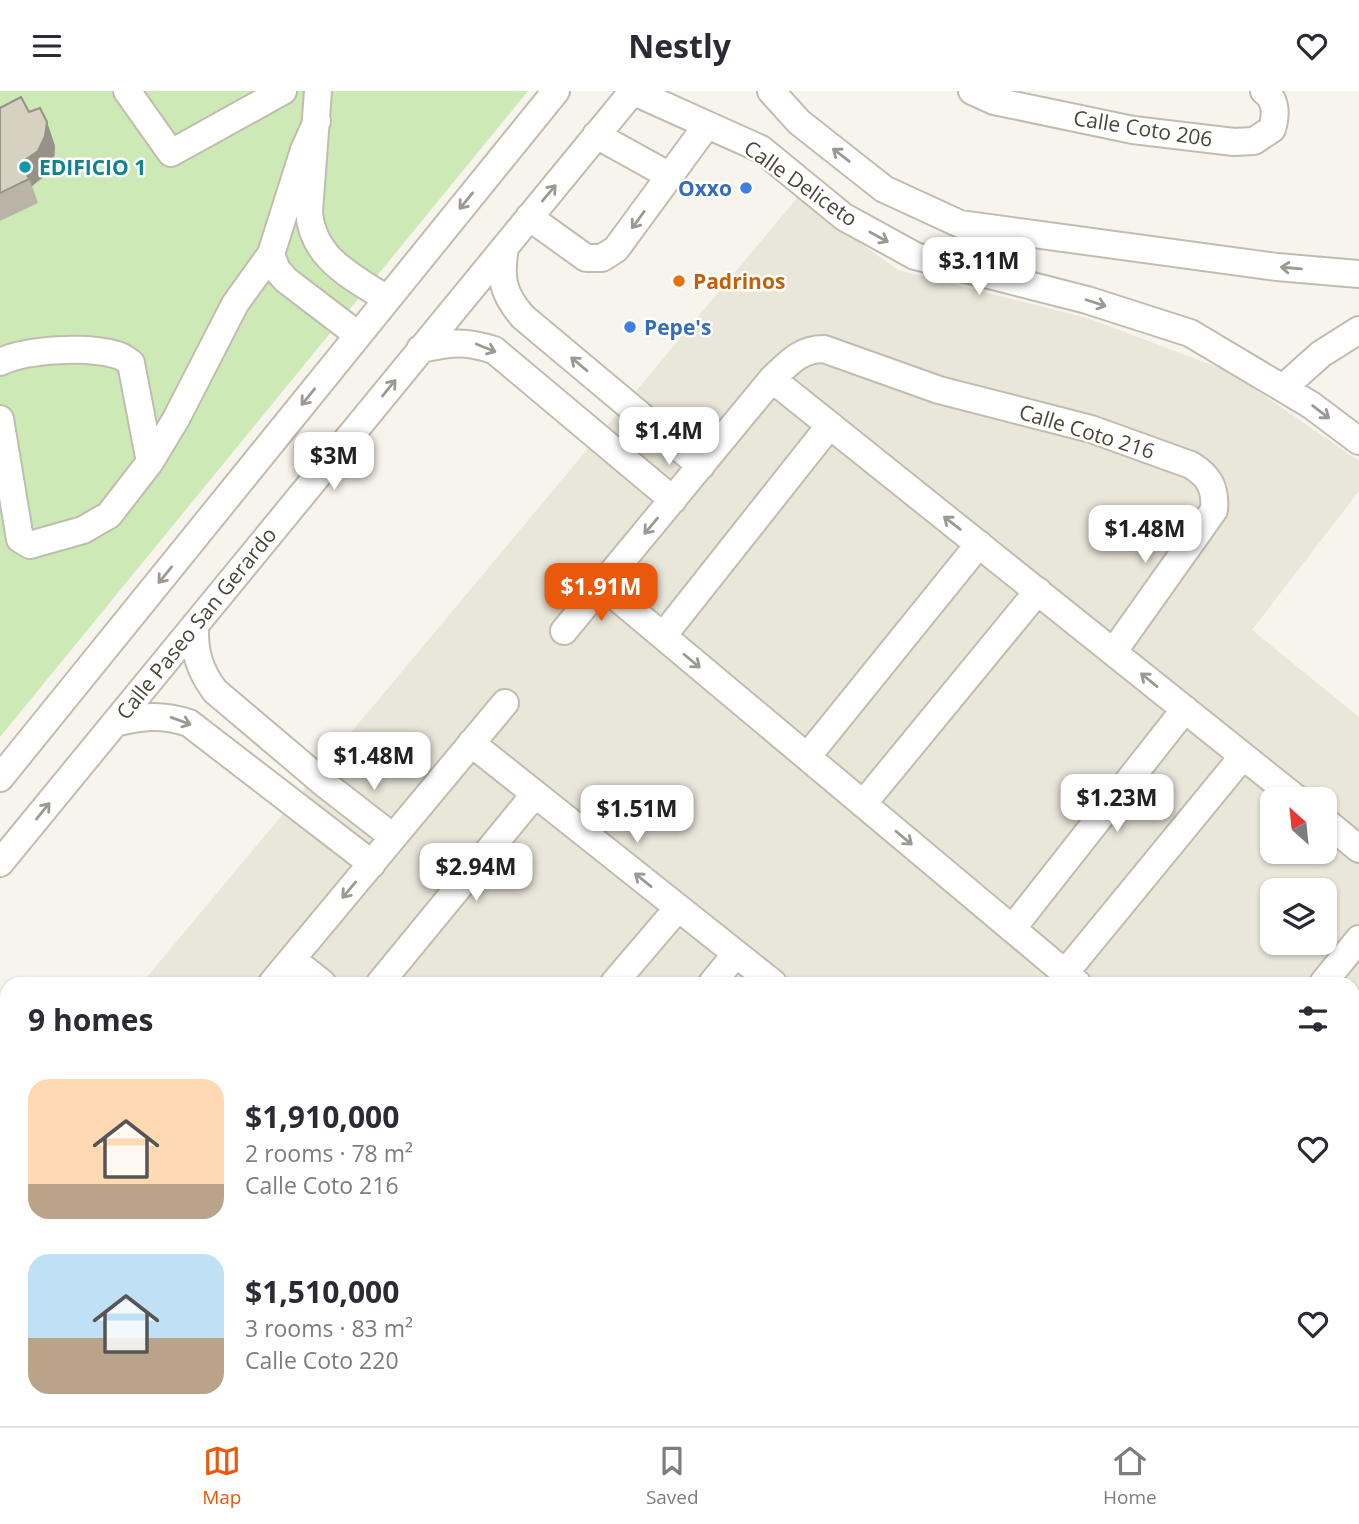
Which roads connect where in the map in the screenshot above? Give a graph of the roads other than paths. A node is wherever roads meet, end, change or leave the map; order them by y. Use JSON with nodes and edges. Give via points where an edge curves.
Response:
{"nodes":[{"id":1,"x":127,"y":91,"type":"edge"},
{"id":2,"x":283,"y":91,"type":"edge"},
{"id":3,"x":318,"y":91,"type":"edge"},
{"id":4,"x":555,"y":91,"type":"edge"},
{"id":5,"x":632,"y":91,"type":"edge"},
{"id":6,"x":771,"y":91,"type":"edge"},
{"id":7,"x":972,"y":91,"type":"edge"},
{"id":8,"x":1264,"y":91,"type":"edge"},
{"id":9,"x":317,"y":121,"type":"junction"},
{"id":10,"x":707,"y":125,"type":"junction"},
{"id":11,"x":596,"y":135,"type":"junction"},
{"id":12,"x":670,"y":176,"type":"junction"},
{"id":13,"x":528,"y":217,"type":"junction"},
{"id":14,"x":318,"y":242,"type":"junction"},
{"id":15,"x":505,"y":247,"type":"junction"},
{"id":16,"x":271,"y":254,"type":"junction"},
{"id":17,"x":1359,"y":274,"type":"edge"},
{"id":18,"x":387,"y":299,"type":"junction"},
{"id":19,"x":1359,"y":330,"type":"edge"},
{"id":20,"x":358,"y":335,"type":"junction"},
{"id":21,"x":420,"y":349,"type":"junction"},
{"id":22,"x":0,"y":362,"type":"edge"},
{"id":23,"x":772,"y":379,"type":"junction"},
{"id":24,"x":1283,"y":388,"type":"junction"},
{"id":25,"x":0,"y":419,"type":"edge"},
{"id":26,"x":830,"y":425,"type":"junction"},
{"id":27,"x":1359,"y":441,"type":"edge"},
{"id":28,"x":150,"y":462,"type":"junction"},
{"id":29,"x":701,"y":466,"type":"junction"},
{"id":30,"x":673,"y":500,"type":"junction"},
{"id":31,"x":979,"y":544,"type":"junction"},
{"id":32,"x":602,"y":585,"type":"junction"},
{"id":33,"x":1038,"y":591,"type":"junction"},
{"id":34,"x":195,"y":625,"type":"junction"},
{"id":35,"x":564,"y":631,"type":"dead end"},
{"id":36,"x":663,"y":636,"type":"junction"},
{"id":37,"x":1114,"y":651,"type":"junction"},
{"id":38,"x":505,"y":703,"type":"dead end"},
{"id":39,"x":1185,"y":709,"type":"junction"},
{"id":40,"x":115,"y":723,"type":"junction"},
{"id":41,"x":471,"y":743,"type":"junction"},
{"id":42,"x":1243,"y":756,"type":"junction"},
{"id":43,"x":807,"y":757,"type":"junction"},
{"id":44,"x":0,"y":778,"type":"edge"},
{"id":45,"x":1282,"y":787,"type":"edge"},
{"id":46,"x":535,"y":794,"type":"junction"},
{"id":47,"x":863,"y":804,"type":"junction"},
{"id":48,"x":1337,"y":831,"type":"edge"},
{"id":49,"x":393,"y":837,"type":"junction"},
{"id":50,"x":1359,"y":849,"type":"edge"},
{"id":51,"x":0,"y":863,"type":"edge"},
{"id":52,"x":372,"y":864,"type":"junction"},
{"id":53,"x":678,"y":908,"type":"junction"},
{"id":54,"x":1012,"y":929,"type":"junction"},
{"id":55,"x":1359,"y":939,"type":"edge"},
{"id":56,"x":736,"y":954,"type":"junction"},
{"id":57,"x":292,"y":960,"type":"junction"},
{"id":58,"x":277,"y":977,"type":"edge"},
{"id":59,"x":313,"y":977,"type":"edge"},
{"id":60,"x":385,"y":977,"type":"edge"},
{"id":61,"x":619,"y":977,"type":"edge"},
{"id":62,"x":717,"y":977,"type":"edge"},
{"id":63,"x":765,"y":977,"type":"edge"},
{"id":64,"x":1070,"y":977,"type":"edge"},
{"id":65,"x":1072,"y":977,"type":"edge"},
{"id":66,"x":1328,"y":977,"type":"edge"}],
"edges":[{"from":1,"to":2,"type":"street","via":[[171,153]]},
{"from":3,"to":9,"type":"street"},
{"from":4,"to":18,"type":"street","one_way":true},
{"from":5,"to":10,"type":"street","name":"Calle Deliceto"},
{"from":5,"to":11,"type":"street","name":"Calle Paseo San Gerardo"},
{"from":17,"to":6,"type":"street","name":"Calle Deliceto","one_way":true,"via":[[960,225],[884,189],[799,122]]},
{"from":7,"to":8,"type":"street","name":"Calle Coto 206","via":[[994,101],[1132,130],[1234,142],[1254,141],[1272,129],[1276,114]]},
{"from":9,"to":14,"type":"street","via":[[309,211],[310,229]]},
{"from":9,"to":16,"type":"street"},
{"from":10,"to":12,"type":"street"},
{"from":10,"to":24,"type":"street","name":"Calle Deliceto","one_way":true,"via":[[761,149],[844,217],[915,256],[1087,300],[1190,333]]},
{"from":11,"to":12,"type":"street"},
{"from":13,"to":11,"type":"street","name":"Calle Paseo San Gerardo","one_way":true},
{"from":12,"to":13,"type":"street","one_way":true,"via":[[616,249],[602,258],[586,258]]},
{"from":13,"to":15,"type":"street","name":"Calle Paseo San Gerardo"},
{"from":14,"to":16,"type":"street","via":[[298,240]]},
{"from":14,"to":18,"type":"street","via":[[343,271]]},
{"from":15,"to":21,"type":"street","name":"Calle Paseo San Gerardo"},
{"from":29,"to":15,"type":"street","one_way":true,"via":[[523,317],[503,285]]},
{"from":16,"to":20,"type":"street","via":[[286,280]]},
{"from":16,"to":28,"type":"street","via":[[235,304]]},
{"from":18,"to":20,"type":"street"},
{"from":19,"to":24,"type":"street","via":[[1321,354]]},
{"from":20,"to":44,"type":"street","one_way":true},
{"from":21,"to":30,"type":"street","one_way":true,"via":[[456,342],[494,350]]},
{"from":34,"to":21,"type":"street","name":"Calle Paseo San Gerardo","one_way":true},
{"from":22,"to":28,"type":"street","via":[[12,356],[82,351],[118,355],[131,363]]},
{"from":23,"to":26,"type":"street"},
{"from":23,"to":29,"type":"street","name":"Calle Coto 216"},
{"from":23,"to":37,"type":"street","name":"Calle Coto 216","via":[[797,355],[824,349],[939,390],[1091,429],[1205,473],[1214,489],[1214,510]]},
{"from":24,"to":27,"type":"street","name":"Calle Deliceto","one_way":true},
{"from":25,"to":28,"type":"street","via":[[20,539],[30,545],[83,530],[109,515]]},
{"from":31,"to":26,"type":"street","one_way":true},
{"from":26,"to":36,"type":"street"},
{"from":29,"to":30,"type":"street","name":"Calle Coto 216"},
{"from":30,"to":32,"type":"street","name":"Calle Coto 216","one_way":true},
{"from":31,"to":33,"type":"street"},
{"from":31,"to":43,"type":"street"},
{"from":32,"to":35,"type":"street","name":"Calle Coto 216"},
{"from":32,"to":36,"type":"street"},
{"from":33,"to":37,"type":"street"},
{"from":33,"to":47,"type":"street"},
{"from":34,"to":40,"type":"street","name":"Calle Paseo San Gerardo"},
{"from":34,"to":49,"type":"street","via":[[197,658],[215,691]]},
{"from":36,"to":43,"type":"street","one_way":true},
{"from":39,"to":37,"type":"street","one_way":true},
{"from":38,"to":41,"type":"street"},
{"from":39,"to":42,"type":"street"},
{"from":39,"to":54,"type":"street"},
{"from":51,"to":40,"type":"street","name":"Calle Paseo San Gerardo","one_way":true},
{"from":40,"to":52,"type":"street","one_way":true,"via":[[154,715],[189,723]]},
{"from":41,"to":46,"type":"street"},
{"from":41,"to":49,"type":"street"},
{"from":42,"to":45,"type":"street"},
{"from":42,"to":65,"type":"street"},
{"from":43,"to":47,"type":"street"},
{"from":53,"to":46,"type":"street","one_way":true},
{"from":46,"to":60,"type":"street"},
{"from":47,"to":54,"type":"street","one_way":true},
{"from":48,"to":50,"type":"street"},
{"from":49,"to":52,"type":"street"},
{"from":52,"to":57,"type":"street","one_way":true},
{"from":53,"to":56,"type":"street"},
{"from":53,"to":61,"type":"street"},
{"from":54,"to":64,"type":"street"},
{"from":55,"to":66,"type":"street"},
{"from":56,"to":62,"type":"street"},
{"from":56,"to":63,"type":"street"},
{"from":57,"to":58,"type":"street"},
{"from":57,"to":59,"type":"street"}]}
